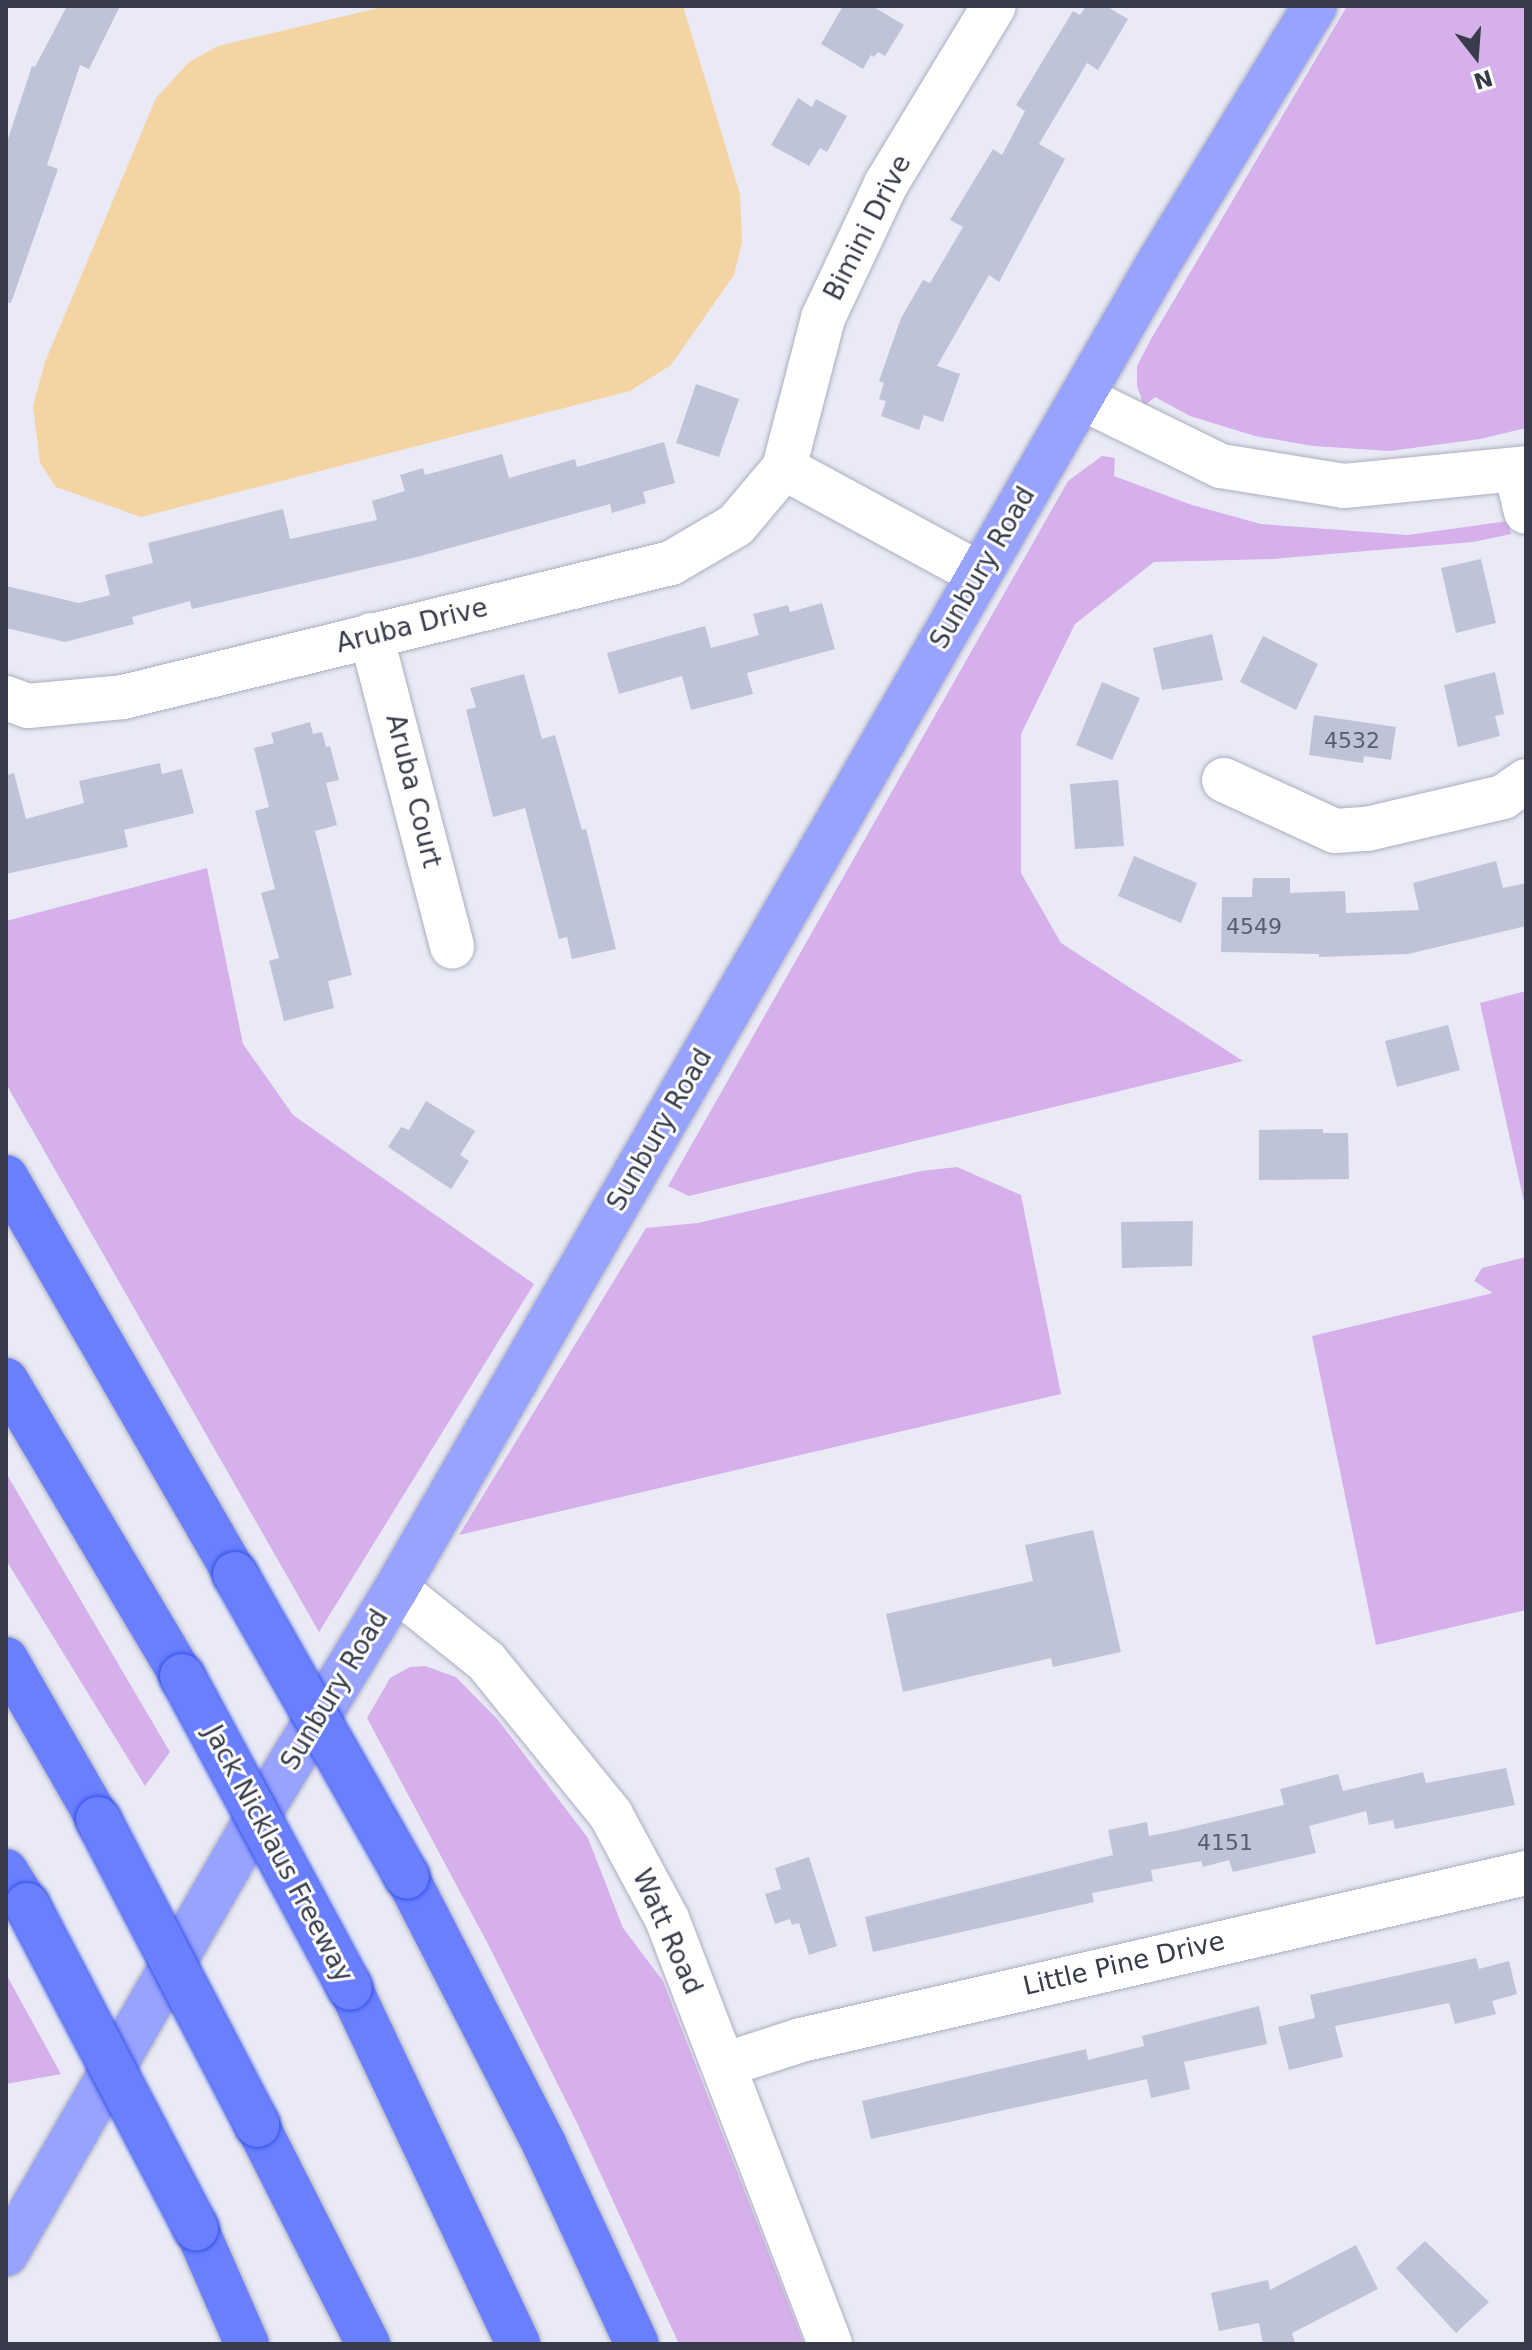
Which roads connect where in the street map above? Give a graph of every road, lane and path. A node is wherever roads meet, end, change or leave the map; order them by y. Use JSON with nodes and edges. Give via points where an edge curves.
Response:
{"nodes":[{"id":1,"x":994,"y":6,"type":"edge"},
{"id":2,"x":1315,"y":6,"type":"edge"},
{"id":3,"x":1082,"y":398,"type":"junction"},
{"id":4,"x":784,"y":468,"type":"junction"},
{"id":5,"x":1523,"y":483,"type":"edge"},
{"id":6,"x":979,"y":574,"type":"junction"},
{"id":7,"x":371,"y":635,"type":"junction"},
{"id":8,"x":6,"y":698,"type":"edge"},
{"id":9,"x":1224,"y":780,"type":"dead end"},
{"id":10,"x":1526,"y":781,"type":"edge"},
{"id":11,"x":452,"y":947,"type":"dead end"},
{"id":12,"x":6,"y":1177,"type":"edge"},
{"id":13,"x":6,"y":1380,"type":"edge"},
{"id":14,"x":396,"y":1589,"type":"junction"},
{"id":15,"x":6,"y":1659,"type":"edge"},
{"id":16,"x":1526,"y":1873,"type":"edge"},
{"id":17,"x":16,"y":1888,"type":"edge"},
{"id":18,"x":724,"y":2065,"type":"junction"},
{"id":19,"x":9,"y":2240,"type":"edge"},
{"id":20,"x":247,"y":2344,"type":"edge"},
{"id":21,"x":368,"y":2344,"type":"edge"},
{"id":22,"x":518,"y":2344,"type":"edge"},
{"id":23,"x":637,"y":2344,"type":"edge"},
{"id":24,"x":830,"y":2344,"type":"edge"}],
"edges":[{"from":1,"to":4,"type":"street","name":"Bimini Drive","via":[[886,184],[823,318]]},
{"from":2,"to":3,"type":"main road","name":"Sunbury Road"},
{"from":3,"to":5,"type":"street","via":[[1221,466],[1344,486]]},
{"from":3,"to":6,"type":"main road","name":"Sunbury Road"},
{"from":4,"to":6,"type":"street"},
{"from":4,"to":7,"type":"street","name":"Aruba Drive","via":[[736,525],[671,563]]},
{"from":6,"to":14,"type":"main road","name":"Sunbury Road"},
{"from":7,"to":8,"type":"street","name":"Aruba Drive","via":[[123,697],[28,706]]},
{"from":7,"to":11,"type":"street","name":"Aruba Court"},
{"from":9,"to":10,"type":"street","via":[[1335,831],[1367,829],[1503,797]]},
{"from":12,"to":23,"type":"highway","bridge":true,"via":[[407,1877],[545,2146]]},
{"from":13,"to":22,"type":"highway","name":"Jack Nicklaus Freeway","bridge":true,"via":[[182,1676],[350,1988]]},
{"from":14,"to":18,"type":"street","name":"Watt Road","via":[[486,1661],[611,1815],[667,1919]]},
{"from":14,"to":19,"type":"main road","name":"Sunbury Road"},
{"from":15,"to":21,"type":"highway","bridge":true,"via":[[98,1819]]},
{"from":16,"to":18,"type":"street","name":"Little Pine Drive","via":[[801,2040]]},
{"from":17,"to":20,"type":"highway","bridge":true,"via":[[196,2228]]},
{"from":18,"to":24,"type":"street","name":"Watt Road"}]}
